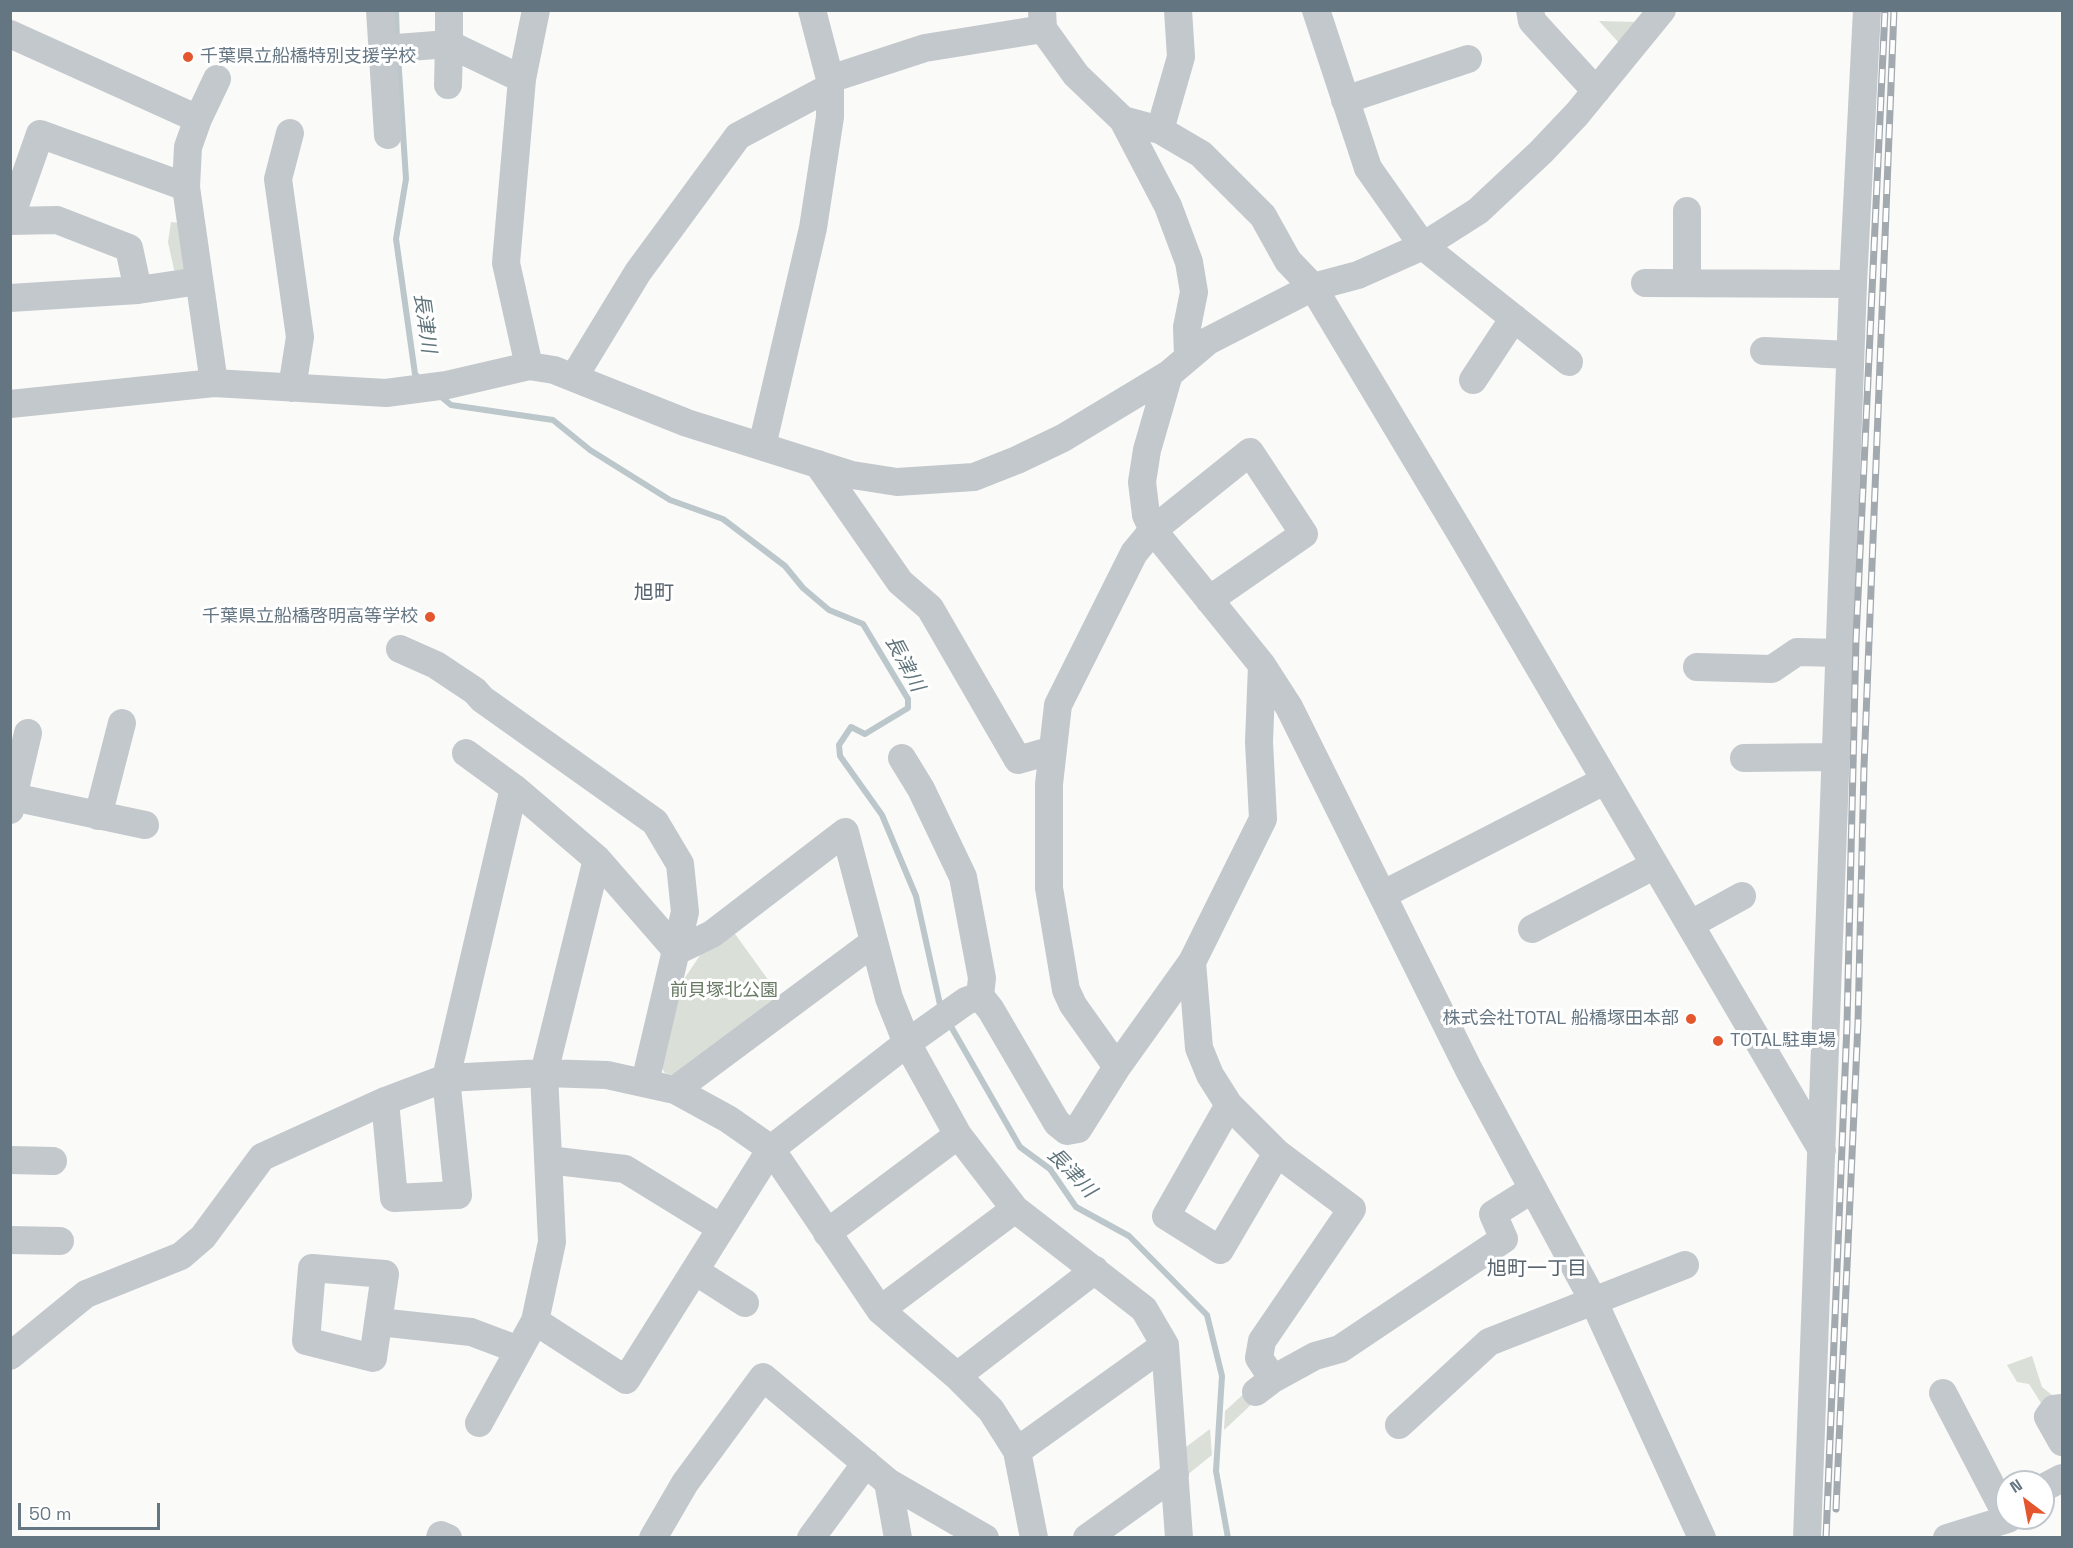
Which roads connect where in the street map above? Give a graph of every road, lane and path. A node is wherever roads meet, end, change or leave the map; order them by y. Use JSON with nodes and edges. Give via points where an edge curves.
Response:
{"nodes":[{"id":1,"x":380,"y":10,"type":"edge"},
{"id":2,"x":449,"y":10,"type":"edge"},
{"id":3,"x":536,"y":10,"type":"edge"},
{"id":4,"x":812,"y":10,"type":"edge"},
{"id":5,"x":1178,"y":10,"type":"edge"},
{"id":6,"x":1316,"y":10,"type":"edge"},
{"id":7,"x":1530,"y":10,"type":"edge"},
{"id":8,"x":1662,"y":10,"type":"edge"},
{"id":9,"x":1867,"y":10,"type":"edge"},
{"id":10,"x":1042,"y":20,"type":"edge"},
{"id":11,"x":10,"y":34,"type":"edge"},
{"id":12,"x":449,"y":44,"type":"junction"},
{"id":13,"x":383,"y":49,"type":"junction"},
{"id":14,"x":1468,"y":59,"type":"dead end"},
{"id":15,"x":217,"y":79,"type":"dead end"},
{"id":16,"x":522,"y":79,"type":"junction"},
{"id":17,"x":830,"y":83,"type":"junction"},
{"id":18,"x":448,"y":85,"type":"dead end"},
{"id":19,"x":1596,"y":91,"type":"junction"},
{"id":20,"x":1346,"y":99,"type":"junction"},
{"id":21,"x":198,"y":119,"type":"junction"},
{"id":22,"x":1123,"y":120,"type":"junction"},
{"id":23,"x":1160,"y":130,"type":"junction"},
{"id":24,"x":290,"y":133,"type":"dead end"},
{"id":25,"x":388,"y":135,"type":"dead end"},
{"id":26,"x":186,"y":187,"type":"junction"},
{"id":27,"x":1687,"y":211,"type":"dead end"},
{"id":28,"x":10,"y":220,"type":"edge"},
{"id":29,"x":1423,"y":246,"type":"junction"},
{"id":30,"x":199,"y":281,"type":"junction"},
{"id":31,"x":1645,"y":283,"type":"dead end"},
{"id":32,"x":1687,"y":283,"type":"junction"},
{"id":33,"x":1853,"y":284,"type":"junction"},
{"id":34,"x":1313,"y":287,"type":"junction"},
{"id":35,"x":138,"y":290,"type":"junction"},
{"id":36,"x":10,"y":298,"type":"edge"},
{"id":37,"x":1514,"y":318,"type":"junction"},
{"id":38,"x":1764,"y":351,"type":"dead end"},
{"id":39,"x":1850,"y":355,"type":"junction"},
{"id":40,"x":1569,"y":362,"type":"dead end"},
{"id":41,"x":1179,"y":365,"type":"junction"},
{"id":42,"x":529,"y":366,"type":"junction"},
{"id":43,"x":574,"y":377,"type":"junction"},
{"id":44,"x":1473,"y":380,"type":"dead end"},
{"id":45,"x":214,"y":383,"type":"junction"},
{"id":46,"x":292,"y":388,"type":"junction"},
{"id":47,"x":10,"y":404,"type":"edge"},
{"id":48,"x":762,"y":446,"type":"junction"},
{"id":49,"x":818,"y":464,"type":"junction"},
{"id":50,"x":1153,"y":530,"type":"junction"},
{"id":51,"x":1209,"y":600,"type":"junction"},
{"id":52,"x":400,"y":649,"type":"dead end"},
{"id":53,"x":1840,"y":653,"type":"junction"},
{"id":54,"x":1262,"y":665,"type":"junction"},
{"id":55,"x":1696,"y":667,"type":"dead end"},
{"id":56,"x":122,"y":723,"type":"dead end"},
{"id":57,"x":28,"y":733,"type":"dead end"},
{"id":58,"x":1053,"y":750,"type":"junction"},
{"id":59,"x":466,"y":753,"type":"dead end"},
{"id":60,"x":1836,"y":757,"type":"junction"},
{"id":61,"x":902,"y":758,"type":"dead end"},
{"id":62,"x":1744,"y":758,"type":"dead end"},
{"id":63,"x":1605,"y":781,"type":"junction"},
{"id":64,"x":514,"y":788,"type":"junction"},
{"id":65,"x":12,"y":804,"type":"edge"},
{"id":66,"x":98,"y":816,"type":"junction"},
{"id":67,"x":145,"y":825,"type":"dead end"},
{"id":68,"x":597,"y":859,"type":"junction"},
{"id":69,"x":1655,"y":865,"type":"junction"},
{"id":70,"x":1384,"y":894,"type":"junction"},
{"id":71,"x":1742,"y":896,"type":"dead end"},
{"id":72,"x":1691,"y":924,"type":"junction"},
{"id":73,"x":1532,"y":929,"type":"dead end"},
{"id":74,"x":874,"y":942,"type":"junction"},
{"id":75,"x":677,"y":951,"type":"junction"},
{"id":76,"x":1192,"y":962,"type":"junction"},
{"id":77,"x":980,"y":996,"type":"junction"},
{"id":78,"x":907,"y":1043,"type":"junction"},
{"id":79,"x":1117,"y":1067,"type":"junction"},
{"id":80,"x":544,"y":1073,"type":"junction"},
{"id":81,"x":446,"y":1078,"type":"junction"},
{"id":82,"x":645,"y":1082,"type":"junction"},
{"id":83,"x":675,"y":1090,"type":"junction"},
{"id":84,"x":385,"y":1101,"type":"junction"},
{"id":85,"x":1229,"y":1105,"type":"junction"},
{"id":86,"x":958,"y":1135,"type":"junction"},
{"id":87,"x":771,"y":1149,"type":"junction"},
{"id":88,"x":1822,"y":1150,"type":"junction"},
{"id":89,"x":1277,"y":1153,"type":"junction"},
{"id":90,"x":10,"y":1160,"type":"edge"},
{"id":91,"x":548,"y":1160,"type":"junction"},
{"id":92,"x":53,"y":1161,"type":"dead end"},
{"id":93,"x":1533,"y":1189,"type":"junction"},
{"id":94,"x":1015,"y":1209,"type":"junction"},
{"id":95,"x":722,"y":1228,"type":"junction"},
{"id":96,"x":828,"y":1233,"type":"junction"},
{"id":97,"x":10,"y":1240,"type":"edge"},
{"id":98,"x":60,"y":1241,"type":"dead end"},
{"id":99,"x":1685,"y":1265,"type":"dead end"},
{"id":100,"x":1095,"y":1270,"type":"junction"},
{"id":101,"x":695,"y":1271,"type":"junction"},
{"id":102,"x":1594,"y":1302,"type":"junction"},
{"id":103,"x":745,"y":1303,"type":"dead end"},
{"id":104,"x":880,"y":1310,"type":"junction"},
{"id":105,"x":379,"y":1322,"type":"dead end"},
{"id":106,"x":536,"y":1322,"type":"junction"},
{"id":107,"x":1165,"y":1346,"type":"junction"},
{"id":108,"x":519,"y":1350,"type":"junction"},
{"id":109,"x":10,"y":1356,"type":"edge"},
{"id":110,"x":957,"y":1376,"type":"junction"},
{"id":111,"x":1943,"y":1393,"type":"dead end"},
{"id":112,"x":2062,"y":1408,"type":"edge"},
{"id":113,"x":479,"y":1423,"type":"dead end"},
{"id":114,"x":1399,"y":1425,"type":"dead end"},
{"id":115,"x":2062,"y":1442,"type":"edge"},
{"id":116,"x":1017,"y":1451,"type":"junction"},
{"id":117,"x":866,"y":1463,"type":"junction"},
{"id":118,"x":1175,"y":1475,"type":"junction"},
{"id":119,"x":888,"y":1482,"type":"junction"},
{"id":120,"x":1995,"y":1492,"type":"edge"},
{"id":121,"x":1995,"y":1523,"type":"edge"},
{"id":122,"x":440,"y":1538,"type":"edge"},
{"id":123,"x":448,"y":1538,"type":"edge"},
{"id":124,"x":652,"y":1538,"type":"edge"},
{"id":125,"x":811,"y":1538,"type":"edge"},
{"id":126,"x":898,"y":1538,"type":"edge"},
{"id":127,"x":985,"y":1538,"type":"edge"},
{"id":128,"x":1034,"y":1538,"type":"edge"},
{"id":129,"x":1087,"y":1538,"type":"edge"},
{"id":130,"x":1179,"y":1538,"type":"edge"},
{"id":131,"x":1702,"y":1538,"type":"edge"},
{"id":132,"x":1807,"y":1538,"type":"edge"},
{"id":133,"x":1947,"y":1538,"type":"edge"}],
"edges":[{"from":1,"to":13,"type":"street"},
{"from":2,"to":12,"type":"street"},
{"from":3,"to":16,"type":"street"},
{"from":4,"to":17,"type":"street"},
{"from":5,"to":23,"type":"street","via":[[1181,57]]},
{"from":6,"to":20,"type":"street"},
{"from":7,"to":19,"type":"street","via":[[1532,21]]},
{"from":8,"to":19,"type":"street"},
{"from":9,"to":33,"type":"street"},
{"from":10,"to":17,"type":"street","via":[[925,48]]},
{"from":10,"to":22,"type":"street","via":[[1076,75]]},
{"from":11,"to":21,"type":"street"},
{"from":12,"to":13,"type":"street"},
{"from":12,"to":16,"type":"street"},
{"from":12,"to":18,"type":"street"},
{"from":13,"to":25,"type":"street"},
{"from":14,"to":20,"type":"street"},
{"from":15,"to":21,"type":"street"},
{"from":16,"to":42,"type":"street","via":[[506,263]]},
{"from":17,"to":43,"type":"street","via":[[738,136],[638,272]]},
{"from":17,"to":48,"type":"street","via":[[830,117],[813,228]]},
{"from":19,"to":29,"type":"street","via":[[1541,152],[1478,211]]},
{"from":20,"to":29,"type":"street","via":[[1368,168]]},
{"from":21,"to":26,"type":"street","via":[[188,147]]},
{"from":22,"to":23,"type":"street"},
{"from":22,"to":41,"type":"street","via":[[1168,206],[1189,262],[1194,292]]},
{"from":23,"to":34,"type":"street","via":[[1201,154],[1263,216],[1288,261]]},
{"from":24,"to":46,"type":"street","via":[[278,179],[300,337]]},
{"from":26,"to":28,"type":"street","via":[[40,134]]},
{"from":26,"to":30,"type":"street"},
{"from":27,"to":32,"type":"street"},
{"from":28,"to":35,"type":"street","via":[[57,220],[129,248]]},
{"from":29,"to":34,"type":"street","via":[[1358,275]]},
{"from":29,"to":37,"type":"street"},
{"from":30,"to":35,"type":"street"},
{"from":30,"to":45,"type":"street"},
{"from":31,"to":32,"type":"street"},
{"from":32,"to":33,"type":"street"},
{"from":33,"to":39,"type":"street"},
{"from":34,"to":41,"type":"street","via":[[1208,341]]},
{"from":34,"to":63,"type":"street"},
{"from":35,"to":36,"type":"street"},
{"from":37,"to":40,"type":"street"},
{"from":37,"to":44,"type":"street"},
{"from":38,"to":39,"type":"street"},
{"from":39,"to":53,"type":"street"},
{"from":41,"to":49,"type":"street","via":[[1063,438],[974,477],[897,482],[852,475]]},
{"from":41,"to":50,"type":"street","via":[[1147,450],[1142,482],[1146,515]]},
{"from":42,"to":43,"type":"street"},
{"from":42,"to":46,"type":"street","via":[[447,385],[386,393]]},
{"from":43,"to":48,"type":"street","via":[[687,423]]},
{"from":45,"to":46,"type":"street"},
{"from":45,"to":47,"type":"street"},
{"from":48,"to":49,"type":"street"},
{"from":49,"to":58,"type":"street","via":[[900,582],[930,608],[1018,760]]},
{"from":50,"to":51,"type":"street"},
{"from":50,"to":51,"type":"street","via":[[1250,452],[1305,534]]},
{"from":50,"to":58,"type":"street","via":[[1134,553],[1058,705]]},
{"from":51,"to":54,"type":"street"},
{"from":52,"to":75,"type":"street","via":[[436,665],[475,691],[655,822],[680,864],[685,912]]},
{"from":53,"to":55,"type":"street","via":[[1797,652],[1773,669]]},
{"from":53,"to":60,"type":"street"},
{"from":54,"to":70,"type":"street","via":[[1289,707]]},
{"from":54,"to":76,"type":"street","via":[[1259,742],[1263,819]]},
{"from":56,"to":66,"type":"street"},
{"from":57,"to":65,"type":"street"},
{"from":58,"to":79,"type":"street","via":[[1049,784],[1049,888],[1066,990]]},
{"from":59,"to":64,"type":"street"},
{"from":60,"to":62,"type":"street"},
{"from":60,"to":88,"type":"street"},
{"from":61,"to":77,"type":"street","via":[[963,877],[982,978]]},
{"from":63,"to":69,"type":"street"},
{"from":63,"to":70,"type":"street"},
{"from":64,"to":68,"type":"street"},
{"from":64,"to":81,"type":"street"},
{"from":65,"to":66,"type":"street"},
{"from":66,"to":67,"type":"street"},
{"from":68,"to":75,"type":"street"},
{"from":68,"to":80,"type":"street"},
{"from":69,"to":72,"type":"street"},
{"from":69,"to":73,"type":"street"},
{"from":70,"to":93,"type":"street","via":[[1469,1070]]},
{"from":71,"to":72,"type":"street"},
{"from":72,"to":88,"type":"street"},
{"from":74,"to":75,"type":"street","via":[[845,832],[712,934]]},
{"from":74,"to":78,"type":"street","via":[[889,998]]},
{"from":74,"to":83,"type":"street"},
{"from":75,"to":82,"type":"street"},
{"from":76,"to":79,"type":"street"},
{"from":76,"to":85,"type":"street","via":[[1199,1048]]},
{"from":77,"to":78,"type":"street","via":[[966,1001]]},
{"from":77,"to":79,"type":"street","via":[[1058,1123],[1067,1131],[1078,1129]]},
{"from":78,"to":86,"type":"street"},
{"from":78,"to":87,"type":"street"},
{"from":80,"to":81,"type":"street"},
{"from":80,"to":82,"type":"street","via":[[607,1075]]},
{"from":80,"to":91,"type":"street"},
{"from":81,"to":84,"type":"street"},
{"from":81,"to":84,"type":"street","via":[[458,1195],[394,1198]]},
{"from":82,"to":83,"type":"street"},
{"from":83,"to":87,"type":"street","via":[[728,1119]]},
{"from":84,"to":109,"type":"street","via":[[262,1157],[204,1237],[181,1256],[86,1294]]},
{"from":85,"to":89,"type":"street"},
{"from":85,"to":89,"type":"street","via":[[1166,1216],[1220,1251]]},
{"from":86,"to":94,"type":"street"},
{"from":86,"to":96,"type":"street"},
{"from":87,"to":95,"type":"street"},
{"from":87,"to":96,"type":"street"},
{"from":88,"to":132,"type":"street"},
{"from":89,"to":93,"type":"street","via":[[1352,1209],[1262,1341],[1259,1358],[1265,1385],[1315,1356],[1340,1349],[1504,1239],[1493,1214]]},
{"from":90,"to":92,"type":"street"},
{"from":91,"to":95,"type":"street","via":[[625,1168]]},
{"from":91,"to":106,"type":"street","via":[[552,1242]]},
{"from":93,"to":102,"type":"street"},
{"from":94,"to":100,"type":"street"},
{"from":94,"to":104,"type":"street"},
{"from":95,"to":101,"type":"street"},
{"from":96,"to":104,"type":"street"},
{"from":97,"to":98,"type":"street"},
{"from":99,"to":102,"type":"street"},
{"from":100,"to":107,"type":"street","via":[[1144,1310]]},
{"from":100,"to":110,"type":"street"},
{"from":101,"to":103,"type":"street"},
{"from":101,"to":106,"type":"street","via":[[626,1380]]},
{"from":102,"to":114,"type":"street","via":[[1489,1342]]},
{"from":102,"to":131,"type":"street"},
{"from":104,"to":110,"type":"street"},
{"from":105,"to":108,"type":"street","via":[[471,1332]]},
{"from":106,"to":108,"type":"street"},
{"from":107,"to":116,"type":"street"},
{"from":107,"to":118,"type":"street"},
{"from":108,"to":113,"type":"street"},
{"from":110,"to":116,"type":"street","via":[[991,1410]]},
{"from":111,"to":120,"type":"street"},
{"from":112,"to":115,"type":"street","via":[[2054,1409],[2048,1417]]},
{"from":116,"to":128,"type":"street"},
{"from":117,"to":119,"type":"street"},
{"from":117,"to":124,"type":"street","via":[[763,1377],[685,1484]]},
{"from":117,"to":125,"type":"street"},
{"from":118,"to":129,"type":"street"},
{"from":118,"to":130,"type":"street"},
{"from":119,"to":126,"type":"street"},
{"from":119,"to":127,"type":"street"},
{"from":121,"to":133,"type":"street"},
{"from":122,"to":123,"type":"street"}]}
